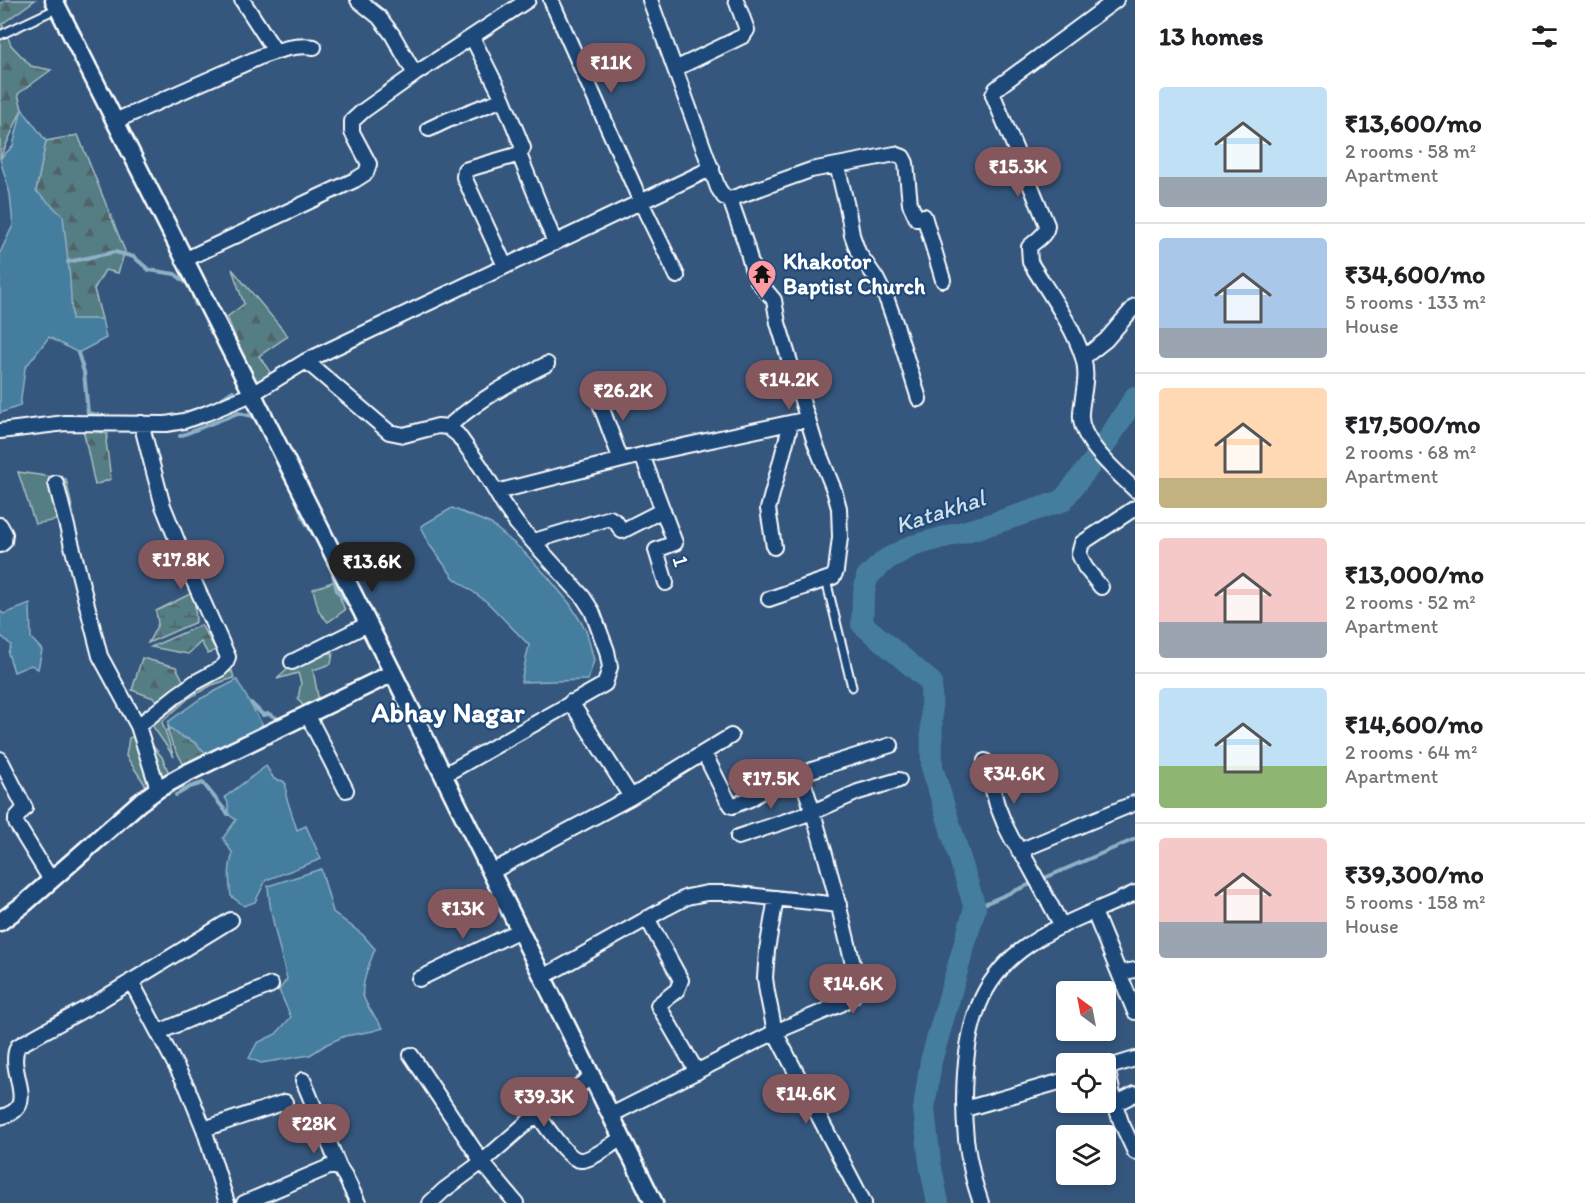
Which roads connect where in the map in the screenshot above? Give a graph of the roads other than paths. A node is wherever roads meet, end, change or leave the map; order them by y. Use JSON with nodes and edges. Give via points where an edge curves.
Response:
{"nodes":[{"id":1,"x":242,"y":0,"type":"edge"},
{"id":2,"x":358,"y":0,"type":"edge"},
{"id":3,"x":528,"y":0,"type":"edge"},
{"id":4,"x":551,"y":0,"type":"edge"},
{"id":5,"x":650,"y":0,"type":"edge"},
{"id":6,"x":736,"y":0,"type":"edge"},
{"id":7,"x":1116,"y":0,"type":"edge"},
{"id":8,"x":56,"y":4,"type":"edge"},
{"id":9,"x":0,"y":35,"type":"edge"},
{"id":10,"x":472,"y":37,"type":"junction"},
{"id":11,"x":314,"y":47,"type":"dead end"},
{"id":12,"x":275,"y":51,"type":"junction"},
{"id":13,"x":675,"y":69,"type":"junction"},
{"id":14,"x":416,"y":74,"type":"junction"},
{"id":15,"x":503,"y":99,"type":"junction"},
{"id":16,"x":115,"y":121,"type":"junction"},
{"id":17,"x":429,"y":129,"type":"dead end"},
{"id":18,"x":519,"y":154,"type":"junction"},
{"id":19,"x":837,"y":165,"type":"junction"},
{"id":20,"x":712,"y":168,"type":"junction"},
{"id":21,"x":730,"y":199,"type":"junction"},
{"id":22,"x":640,"y":202,"type":"junction"},
{"id":23,"x":555,"y":243,"type":"junction"},
{"id":24,"x":184,"y":260,"type":"junction"},
{"id":25,"x":505,"y":266,"type":"junction"},
{"id":26,"x":677,"y":276,"type":"dead end"},
{"id":27,"x":943,"y":280,"type":"dead end"},
{"id":28,"x":1135,"y":306,"type":"edge"},
{"id":29,"x":1083,"y":358,"type":"junction"},
{"id":30,"x":306,"y":361,"type":"junction"},
{"id":31,"x":547,"y":364,"type":"dead end"},
{"id":32,"x":596,"y":393,"type":"dead end"},
{"id":33,"x":252,"y":394,"type":"junction"},
{"id":34,"x":919,"y":399,"type":"dead end"},
{"id":35,"x":808,"y":419,"type":"junction"},
{"id":36,"x":141,"y":423,"type":"junction"},
{"id":37,"x":792,"y":423,"type":"junction"},
{"id":38,"x":448,"y":427,"type":"junction"},
{"id":39,"x":0,"y":431,"type":"edge"},
{"id":40,"x":642,"y":455,"type":"junction"},
{"id":41,"x":621,"y":460,"type":"junction"},
{"id":42,"x":56,"y":483,"type":"dead end"},
{"id":43,"x":1135,"y":490,"type":"edge"},
{"id":44,"x":496,"y":492,"type":"junction"},
{"id":45,"x":1135,"y":508,"type":"edge"},
{"id":46,"x":663,"y":510,"type":"junction"},
{"id":47,"x":0,"y":525,"type":"edge"},
{"id":48,"x":534,"y":541,"type":"junction"},
{"id":49,"x":0,"y":545,"type":"edge"},
{"id":50,"x":774,"y":547,"type":"dead end"},
{"id":51,"x":826,"y":580,"type":"junction"},
{"id":52,"x":666,"y":584,"type":"dead end"},
{"id":53,"x":1101,"y":587,"type":"dead end"},
{"id":54,"x":769,"y":600,"type":"dead end"},
{"id":55,"x":368,"y":624,"type":"junction"},
{"id":56,"x":292,"y":662,"type":"dead end"},
{"id":57,"x":393,"y":673,"type":"junction"},
{"id":58,"x":852,"y":687,"type":"dead end"},
{"id":59,"x":571,"y":702,"type":"junction"},
{"id":60,"x":307,"y":714,"type":"junction"},
{"id":61,"x":138,"y":726,"type":"junction"},
{"id":62,"x":731,"y":736,"type":"dead end"},
{"id":63,"x":891,"y":745,"type":"dead end"},
{"id":64,"x":704,"y":753,"type":"junction"},
{"id":65,"x":0,"y":759,"type":"edge"},
{"id":66,"x":985,"y":761,"type":"dead end"},
{"id":67,"x":444,"y":775,"type":"junction"},
{"id":68,"x":801,"y":775,"type":"junction"},
{"id":69,"x":899,"y":780,"type":"dead end"},
{"id":70,"x":158,"y":789,"type":"junction"},
{"id":71,"x":346,"y":790,"type":"dead end"},
{"id":72,"x":631,"y":797,"type":"junction"},
{"id":73,"x":1135,"y":803,"type":"edge"},
{"id":74,"x":813,"y":812,"type":"junction"},
{"id":75,"x":738,"y":837,"type":"dead end"},
{"id":76,"x":1022,"y":854,"type":"junction"},
{"id":77,"x":491,"y":872,"type":"junction"},
{"id":78,"x":51,"y":880,"type":"junction"},
{"id":79,"x":1135,"y":893,"type":"edge"},
{"id":80,"x":776,"y":898,"type":"junction"},
{"id":81,"x":839,"y":905,"type":"junction"},
{"id":82,"x":1094,"y":912,"type":"junction"},
{"id":83,"x":647,"y":918,"type":"junction"},
{"id":84,"x":231,"y":920,"type":"dead end"},
{"id":85,"x":0,"y":922,"type":"edge"},
{"id":86,"x":1062,"y":926,"type":"junction"},
{"id":87,"x":520,"y":930,"type":"junction"},
{"id":88,"x":1135,"y":970,"type":"edge"},
{"id":89,"x":1119,"y":973,"type":"junction"},
{"id":90,"x":543,"y":977,"type":"junction"},
{"id":91,"x":420,"y":979,"type":"dead end"},
{"id":92,"x":131,"y":981,"type":"junction"},
{"id":93,"x":271,"y":985,"type":"dead end"},
{"id":94,"x":1135,"y":1012,"type":"edge"},
{"id":95,"x":159,"y":1032,"type":"junction"},
{"id":96,"x":775,"y":1032,"type":"junction"},
{"id":97,"x":411,"y":1055,"type":"dead end"},
{"id":98,"x":1135,"y":1059,"type":"edge"},
{"id":99,"x":1116,"y":1065,"type":"edge"},
{"id":100,"x":696,"y":1072,"type":"junction"},
{"id":101,"x":592,"y":1077,"type":"junction"},
{"id":102,"x":303,"y":1080,"type":"dead end"},
{"id":103,"x":1056,"y":1083,"type":"edge"},
{"id":104,"x":1135,"y":1094,"type":"edge"},
{"id":105,"x":285,"y":1102,"type":"dead end"},
{"id":106,"x":1116,"y":1103,"type":"edge"},
{"id":107,"x":965,"y":1109,"type":"junction"},
{"id":108,"x":1116,"y":1109,"type":"edge"},
{"id":109,"x":537,"y":1114,"type":"junction"},
{"id":110,"x":611,"y":1115,"type":"junction"},
{"id":111,"x":0,"y":1117,"type":"edge"},
{"id":112,"x":204,"y":1129,"type":"junction"},
{"id":113,"x":622,"y":1138,"type":"junction"},
{"id":114,"x":1135,"y":1152,"type":"edge"},
{"id":115,"x":482,"y":1162,"type":"junction"},
{"id":116,"x":339,"y":1167,"type":"junction"},
{"id":117,"x":227,"y":1203,"type":"edge"},
{"id":118,"x":244,"y":1203,"type":"edge"},
{"id":119,"x":358,"y":1203,"type":"edge"},
{"id":120,"x":430,"y":1203,"type":"edge"},
{"id":121,"x":516,"y":1203,"type":"edge"},
{"id":122,"x":654,"y":1203,"type":"edge"},
{"id":123,"x":864,"y":1203,"type":"edge"},
{"id":124,"x":981,"y":1203,"type":"edge"}],
"edges":[{"from":1,"to":12,"type":"street"},
{"from":2,"to":14,"type":"street","via":[[379,16]]},
{"from":3,"to":10,"type":"street"},
{"from":4,"to":22,"type":"street"},
{"from":5,"to":13,"type":"street"},
{"from":6,"to":13,"type":"street","via":[[747,30],[743,36]]},
{"from":7,"to":29,"type":"street","via":[[1002,84],[993,95],[1047,225],[1044,234],[1029,248],[1030,261]]},
{"from":8,"to":9,"type":"lane"},
{"from":8,"to":16,"type":"street"},
{"from":10,"to":14,"type":"street"},
{"from":10,"to":15,"type":"street"},
{"from":11,"to":12,"type":"street","via":[[304,45]]},
{"from":12,"to":16,"type":"street"},
{"from":13,"to":20,"type":"street"},
{"from":14,"to":24,"type":"street","via":[[352,121],[352,132],[369,164],[366,173]]},
{"from":15,"to":17,"type":"street"},
{"from":15,"to":18,"type":"street","via":[[521,141],[523,148]]},
{"from":16,"to":24,"type":"street"},
{"from":18,"to":23,"type":"street"},
{"from":18,"to":25,"type":"street","via":[[465,170],[464,177]]},
{"from":19,"to":21,"type":"street"},
{"from":19,"to":27,"type":"street","via":[[895,154],[903,157],[910,204],[917,219],[924,216]]},
{"from":19,"to":34,"type":"street","via":[[852,235],[887,300]]},
{"from":20,"to":21,"type":"street","via":[[718,188]]},
{"from":20,"to":22,"type":"street"},
{"from":21,"to":35,"type":"street","via":[[752,268],[774,300]]},
{"from":22,"to":23,"type":"street"},
{"from":22,"to":26,"type":"street"},
{"from":23,"to":25,"type":"street"},
{"from":24,"to":33,"type":"street"},
{"from":25,"to":30,"type":"street"},
{"from":28,"to":29,"type":"street","via":[[1106,340]]},
{"from":29,"to":43,"type":"street","via":[[1084,434]]},
{"from":30,"to":33,"type":"street"},
{"from":30,"to":38,"type":"street","via":[[389,432],[404,435]]},
{"from":31,"to":38,"type":"street","via":[[488,396]]},
{"from":32,"to":41,"type":"street"},
{"from":33,"to":36,"type":"street","via":[[184,421]]},
{"from":33,"to":55,"type":"street"},
{"from":35,"to":37,"type":"street"},
{"from":35,"to":51,"type":"street","via":[[839,508],[836,571]]},
{"from":36,"to":39,"type":"street","via":[[65,423]]},
{"from":36,"to":61,"type":"street","via":[[163,506],[228,657],[220,669],[194,683]]},
{"from":37,"to":40,"type":"street"},
{"from":37,"to":50,"type":"street","via":[[768,508]]},
{"from":38,"to":44,"type":"street","via":[[482,467]]},
{"from":40,"to":41,"type":"street"},
{"from":40,"to":46,"type":"street"},
{"from":41,"to":44,"type":"street"},
{"from":42,"to":61,"type":"street","via":[[100,656]]},
{"from":44,"to":48,"type":"street","via":[[517,524]]},
{"from":45,"to":53,"type":"street","via":[[1082,543],[1079,554]]},
{"from":46,"to":48,"type":"street","via":[[622,531],[610,518]]},
{"from":46,"to":52,"type":"street","name":"1","via":[[675,543],[656,550]]},
{"from":47,"to":49,"type":"street","via":[[5,534]]},
{"from":48,"to":59,"type":"street","via":[[583,597],[607,651],[610,667],[605,684]]},
{"from":51,"to":54,"type":"street"},
{"from":51,"to":58,"type":"lane"},
{"from":55,"to":56,"type":"street"},
{"from":55,"to":57,"type":"street"},
{"from":57,"to":60,"type":"street"},
{"from":57,"to":67,"type":"street"},
{"from":59,"to":67,"type":"street"},
{"from":59,"to":72,"type":"street"},
{"from":60,"to":70,"type":"street"},
{"from":60,"to":71,"type":"street"},
{"from":61,"to":70,"type":"street"},
{"from":62,"to":64,"type":"street"},
{"from":63,"to":68,"type":"street"},
{"from":64,"to":68,"type":"street","via":[[732,806],[777,781]]},
{"from":64,"to":72,"type":"street"},
{"from":65,"to":78,"type":"street","via":[[25,808],[16,823]]},
{"from":66,"to":76,"type":"street","via":[[997,805]]},
{"from":67,"to":77,"type":"street"},
{"from":68,"to":74,"type":"street"},
{"from":69,"to":74,"type":"street","via":[[858,792]]},
{"from":70,"to":78,"type":"street"},
{"from":72,"to":77,"type":"street"},
{"from":73,"to":76,"type":"street"},
{"from":74,"to":75,"type":"street"},
{"from":74,"to":81,"type":"street"},
{"from":76,"to":86,"type":"street"},
{"from":77,"to":87,"type":"street"},
{"from":78,"to":85,"type":"street"},
{"from":79,"to":82,"type":"street"},
{"from":80,"to":81,"type":"street"},
{"from":80,"to":83,"type":"street","via":[[707,893],[687,897]]},
{"from":80,"to":96,"type":"street","via":[[765,978]]},
{"from":81,"to":96,"type":"street","via":[[858,985],[853,996]]},
{"from":82,"to":86,"type":"street"},
{"from":82,"to":89,"type":"street"},
{"from":83,"to":90,"type":"street"},
{"from":83,"to":100,"type":"street","via":[[681,980],[677,990],[658,1005]]},
{"from":84,"to":92,"type":"street"},
{"from":86,"to":107,"type":"street","via":[[1020,951],[997,973],[979,1004],[964,1076]]},
{"from":87,"to":90,"type":"street"},
{"from":87,"to":91,"type":"street"},
{"from":88,"to":89,"type":"street"},
{"from":89,"to":94,"type":"street"},
{"from":90,"to":101,"type":"street"},
{"from":92,"to":95,"type":"street"},
{"from":92,"to":111,"type":"street","via":[[18,1046],[15,1053],[22,1099],[18,1108]]},
{"from":93,"to":95,"type":"street"},
{"from":95,"to":112,"type":"street"},
{"from":96,"to":100,"type":"street"},
{"from":96,"to":123,"type":"street"},
{"from":97,"to":115,"type":"street"},
{"from":98,"to":99,"type":"street"},
{"from":100,"to":110,"type":"street"},
{"from":101,"to":109,"type":"street"},
{"from":101,"to":110,"type":"street"},
{"from":102,"to":116,"type":"street"},
{"from":103,"to":107,"type":"street"},
{"from":104,"to":106,"type":"street"},
{"from":105,"to":112,"type":"street"},
{"from":107,"to":124,"type":"street","via":[[971,1171]]},
{"from":108,"to":114,"type":"street"},
{"from":109,"to":113,"type":"street","via":[[574,1160],[589,1158]]},
{"from":109,"to":115,"type":"street"},
{"from":110,"to":113,"type":"street"},
{"from":112,"to":117,"type":"street"},
{"from":113,"to":122,"type":"street"},
{"from":115,"to":120,"type":"street"},
{"from":115,"to":121,"type":"street"},
{"from":116,"to":118,"type":"street","via":[[316,1171]]},
{"from":116,"to":119,"type":"street"}]}
